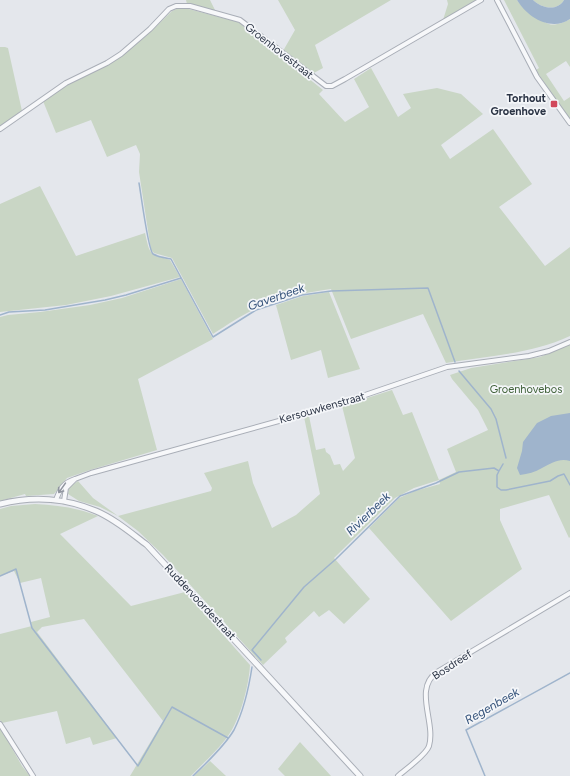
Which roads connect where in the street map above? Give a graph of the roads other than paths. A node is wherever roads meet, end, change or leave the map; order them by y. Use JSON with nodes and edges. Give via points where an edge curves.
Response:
{"nodes":[{"id":1,"x":481,"y":0,"type":"edge"},
{"id":2,"x":497,"y":0,"type":"edge"},
{"id":3,"x":570,"y":123,"type":"edge"},
{"id":4,"x":0,"y":129,"type":"edge"},
{"id":5,"x":570,"y":342,"type":"edge"},
{"id":6,"x":74,"y":479,"type":"junction"},
{"id":7,"x":56,"y":500,"type":"junction"},
{"id":8,"x":64,"y":501,"type":"junction"},
{"id":9,"x":0,"y":504,"type":"edge"},
{"id":10,"x":570,"y":593,"type":"edge"},
{"id":11,"x":0,"y":724,"type":"edge"},
{"id":12,"x":32,"y":776,"type":"edge"},
{"id":13,"x":360,"y":776,"type":"edge"},
{"id":14,"x":398,"y":776,"type":"edge"}],
"edges":[{"from":1,"to":4,"type":"street","name":"Groenhovestraat","via":[[332,86],[326,86],[240,20],[190,6],[176,6],[169,9],[121,54],[66,83]]},
{"from":2,"to":3,"type":"street","via":[[536,77]]},
{"from":5,"to":6,"type":"street","name":"Kersouwkenstraat","via":[[534,355],[447,367],[333,406]]},
{"from":6,"to":7,"type":"street","one_way":true,"via":[[61,487]]},
{"from":6,"to":8,"type":"street","via":[[66,488]]},
{"from":7,"to":8,"type":"street","name":"Ruddervoordestraat"},
{"from":7,"to":9,"type":"street","name":"Ruddervoordestraat","via":[[37,499]]},
{"from":8,"to":13,"type":"street","name":"Ruddervoordestraat","via":[[96,511],[147,545]]},
{"from":10,"to":14,"type":"street","name":"Bosdreef","via":[[430,678],[426,692],[429,747]]},
{"from":11,"to":12,"type":"street"}]}
